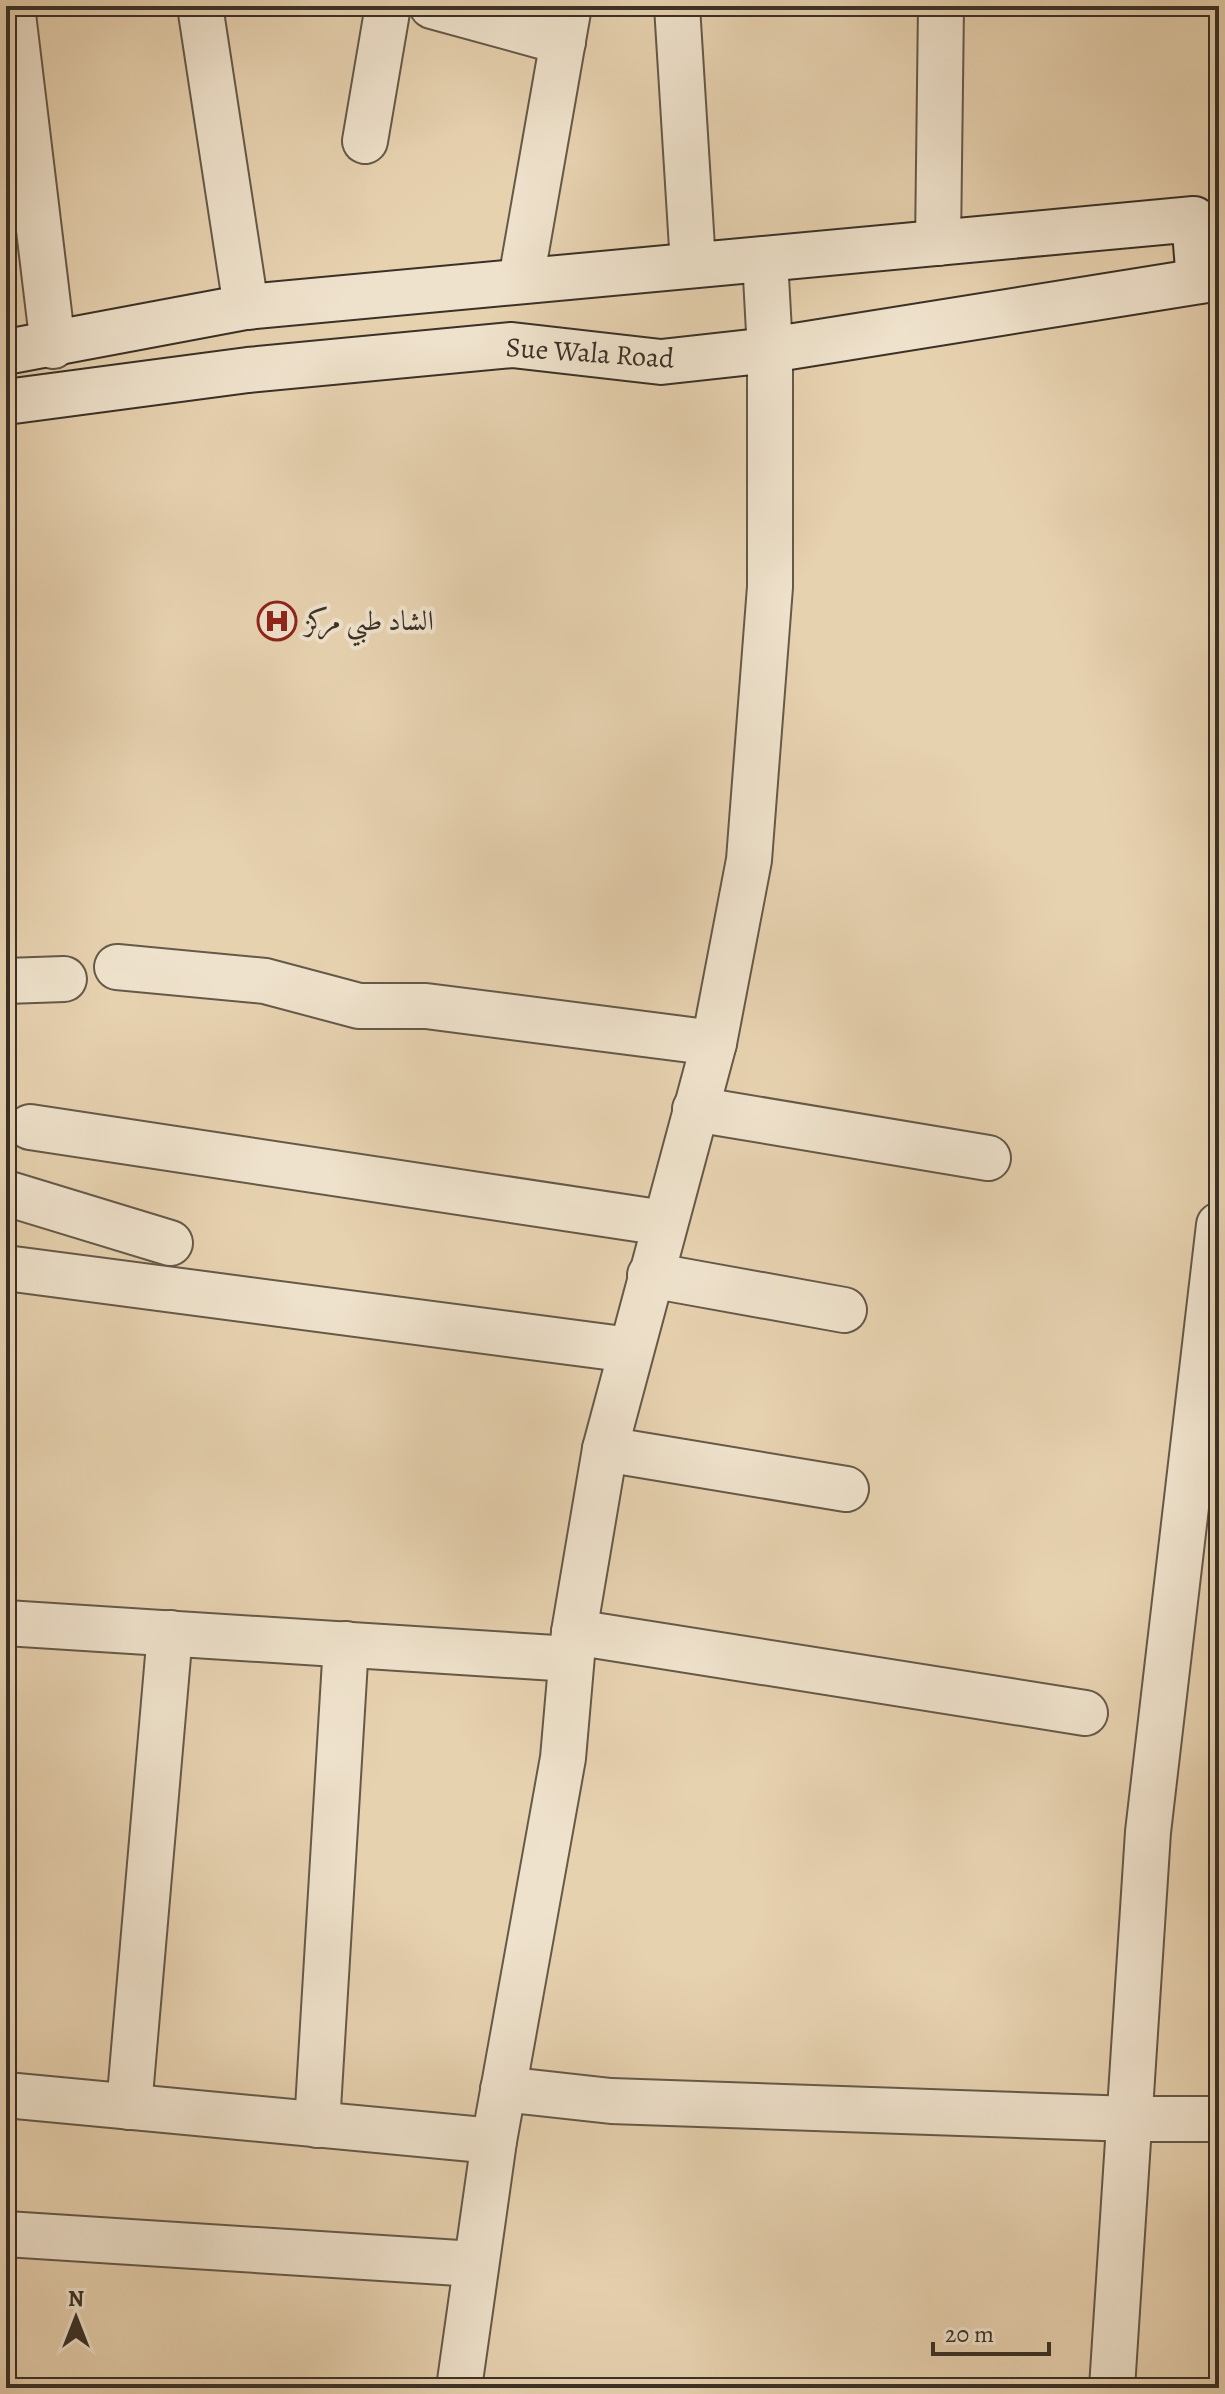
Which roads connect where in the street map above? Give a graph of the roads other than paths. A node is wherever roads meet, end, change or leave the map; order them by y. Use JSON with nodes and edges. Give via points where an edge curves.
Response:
{"nodes":[{"id":1,"x":12,"y":6,"type":"edge"},
{"id":2,"x":200,"y":6,"type":"edge"},
{"id":3,"x":388,"y":6,"type":"edge"},
{"id":4,"x":432,"y":6,"type":"edge"},
{"id":5,"x":677,"y":6,"type":"edge"},
{"id":6,"x":941,"y":6,"type":"edge"},
{"id":7,"x":566,"y":24,"type":"edge"},
{"id":8,"x":365,"y":141,"type":"dead end"},
{"id":9,"x":1207,"y":217,"type":"edge"},
{"id":10,"x":938,"y":243,"type":"junction"},
{"id":11,"x":765,"y":259,"type":"junction"},
{"id":12,"x":693,"y":264,"type":"junction"},
{"id":13,"x":521,"y":280,"type":"junction"},
{"id":14,"x":1209,"y":280,"type":"edge"},
{"id":15,"x":246,"y":307,"type":"junction"},
{"id":16,"x":53,"y":346,"type":"junction"},
{"id":17,"x":770,"y":350,"type":"junction"},
{"id":18,"x":6,"y":352,"type":"edge"},
{"id":19,"x":6,"y":402,"type":"edge"},
{"id":20,"x":117,"y":967,"type":"dead end"},
{"id":21,"x":64,"y":979,"type":"dead end"},
{"id":22,"x":6,"y":981,"type":"edge"},
{"id":23,"x":714,"y":1043,"type":"junction"},
{"id":24,"x":695,"y":1109,"type":"junction"},
{"id":25,"x":30,"y":1127,"type":"dead end"},
{"id":26,"x":988,"y":1158,"type":"dead end"},
{"id":27,"x":6,"y":1193,"type":"edge"},
{"id":28,"x":664,"y":1223,"type":"junction"},
{"id":29,"x":1219,"y":1225,"type":"edge"},
{"id":30,"x":170,"y":1243,"type":"dead end"},
{"id":31,"x":6,"y":1268,"type":"edge"},
{"id":32,"x":650,"y":1275,"type":"junction"},
{"id":33,"x":844,"y":1310,"type":"dead end"},
{"id":34,"x":630,"y":1350,"type":"junction"},
{"id":35,"x":605,"y":1449,"type":"junction"},
{"id":36,"x":846,"y":1489,"type":"dead end"},
{"id":37,"x":6,"y":1623,"type":"edge"},
{"id":38,"x":170,"y":1633,"type":"junction"},
{"id":39,"x":346,"y":1644,"type":"junction"},
{"id":40,"x":572,"y":1645,"type":"junction"},
{"id":41,"x":1085,"y":1713,"type":"dead end"},
{"id":42,"x":503,"y":2089,"type":"junction"},
{"id":43,"x":6,"y":2095,"type":"edge"},
{"id":44,"x":129,"y":2107,"type":"junction"},
{"id":45,"x":1132,"y":2119,"type":"junction"},
{"id":46,"x":1219,"y":2119,"type":"edge"},
{"id":47,"x":317,"y":2125,"type":"junction"},
{"id":48,"x":494,"y":2141,"type":"junction"},
{"id":49,"x":6,"y":2234,"type":"edge"},
{"id":50,"x":475,"y":2264,"type":"junction"},
{"id":51,"x":459,"y":2388,"type":"edge"},
{"id":52,"x":1112,"y":2388,"type":"edge"}],
"edges":[{"from":1,"to":16,"type":"street"},
{"from":2,"to":15,"type":"street"},
{"from":3,"to":8,"type":"street"},
{"from":4,"to":7,"type":"street"},
{"from":5,"to":12,"type":"street"},
{"from":6,"to":10,"type":"street"},
{"from":7,"to":13,"type":"street"},
{"from":9,"to":10,"type":"street"},
{"from":9,"to":14,"type":"street"},
{"from":10,"to":11,"type":"street"},
{"from":11,"to":12,"type":"street"},
{"from":11,"to":17,"type":"street"},
{"from":12,"to":13,"type":"street"},
{"from":13,"to":15,"type":"street"},
{"from":14,"to":17,"type":"street","name":"Sue Wala Road"},
{"from":15,"to":16,"type":"street"},
{"from":16,"to":18,"type":"street"},
{"from":17,"to":19,"type":"street","name":"Sue Wala Road","via":[[661,362],[512,345],[248,370]]},
{"from":17,"to":23,"type":"street","via":[[770,587],[749,860]]},
{"from":20,"to":23,"type":"street","via":[[265,981],[359,1006],[426,1006]]},
{"from":21,"to":22,"type":"street"},
{"from":23,"to":24,"type":"street"},
{"from":24,"to":26,"type":"street"},
{"from":24,"to":28,"type":"street"},
{"from":25,"to":28,"type":"street"},
{"from":27,"to":30,"type":"street"},
{"from":28,"to":32,"type":"street"},
{"from":29,"to":45,"type":"street","via":[[1148,1832]]},
{"from":31,"to":34,"type":"street"},
{"from":32,"to":33,"type":"street"},
{"from":32,"to":34,"type":"street"},
{"from":34,"to":35,"type":"street"},
{"from":35,"to":36,"type":"street"},
{"from":35,"to":40,"type":"street"},
{"from":37,"to":38,"type":"street"},
{"from":38,"to":39,"type":"street"},
{"from":38,"to":44,"type":"street"},
{"from":39,"to":40,"type":"street"},
{"from":39,"to":47,"type":"street"},
{"from":40,"to":41,"type":"street"},
{"from":40,"to":42,"type":"street","via":[[563,1758]]},
{"from":42,"to":45,"type":"street","via":[[611,2101]]},
{"from":42,"to":48,"type":"street"},
{"from":43,"to":44,"type":"street"},
{"from":44,"to":47,"type":"street"},
{"from":45,"to":46,"type":"street"},
{"from":45,"to":52,"type":"street"},
{"from":47,"to":48,"type":"street"},
{"from":48,"to":50,"type":"street"},
{"from":49,"to":50,"type":"street"},
{"from":50,"to":51,"type":"street"}]}
